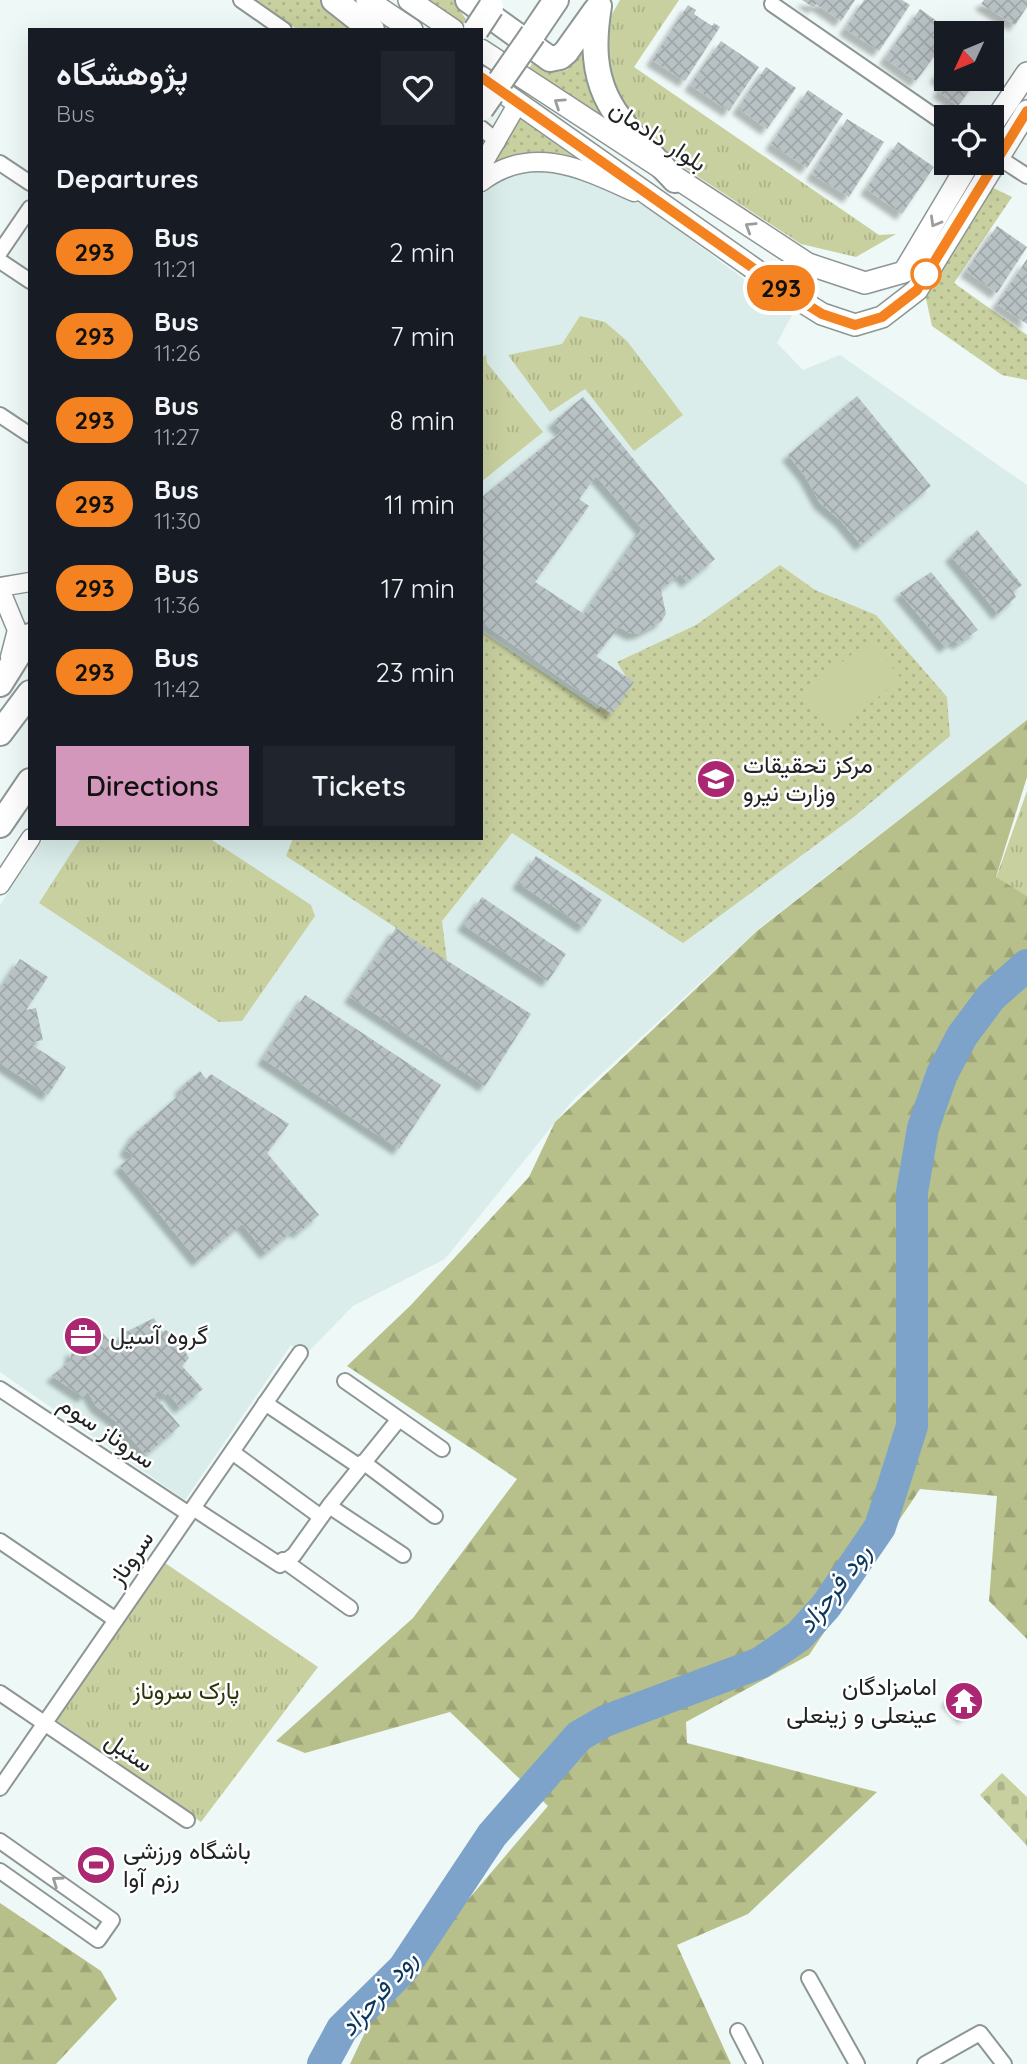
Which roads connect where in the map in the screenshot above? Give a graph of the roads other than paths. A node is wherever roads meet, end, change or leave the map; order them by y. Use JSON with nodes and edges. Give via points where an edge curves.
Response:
{"nodes":[{"id":1,"x":241,"y":0,"type":"edge"},
{"id":2,"x":334,"y":0,"type":"edge"},
{"id":3,"x":367,"y":0,"type":"edge"},
{"id":4,"x":409,"y":0,"type":"edge"},
{"id":5,"x":555,"y":0,"type":"edge"},
{"id":6,"x":485,"y":2,"type":"edge"},
{"id":7,"x":601,"y":3,"type":"edge"},
{"id":8,"x":772,"y":4,"type":"dead end"},
{"id":9,"x":282,"y":28,"type":"edge"},
{"id":10,"x":369,"y":28,"type":"edge"},
{"id":11,"x":409,"y":28,"type":"edge"},
{"id":12,"x":450,"y":28,"type":"edge"},
{"id":13,"x":477,"y":28,"type":"edge"},
{"id":14,"x":483,"y":51,"type":"edge"},
{"id":15,"x":1027,"y":73,"type":"edge"},
{"id":16,"x":483,"y":78,"type":"edge"},
{"id":17,"x":518,"y":103,"type":"junction"},
{"id":18,"x":483,"y":106,"type":"edge"},
{"id":19,"x":1004,"y":107,"type":"edge"},
{"id":20,"x":1027,"y":111,"type":"edge"},
{"id":21,"x":934,"y":116,"type":"edge"},
{"id":22,"x":483,"y":130,"type":"edge"},
{"id":23,"x":498,"y":142,"type":"junction"},
{"id":24,"x":1004,"y":142,"type":"edge"},
{"id":25,"x":1004,"y":161,"type":"edge"},
{"id":26,"x":0,"y":163,"type":"edge"},
{"id":27,"x":483,"y":164,"type":"edge"},
{"id":28,"x":962,"y":175,"type":"edge"},
{"id":29,"x":983,"y":175,"type":"edge"},
{"id":30,"x":1027,"y":176,"type":"edge"},
{"id":31,"x":675,"y":180,"type":"junction"},
{"id":32,"x":483,"y":181,"type":"edge"},
{"id":33,"x":28,"y":182,"type":"edge"},
{"id":34,"x":657,"y":202,"type":"junction"},
{"id":35,"x":28,"y":211,"type":"edge"},
{"id":36,"x":0,"y":252,"type":"edge"},
{"id":37,"x":0,"y":261,"type":"edge"},
{"id":38,"x":808,"y":264,"type":"junction"},
{"id":39,"x":28,"y":280,"type":"edge"},
{"id":40,"x":790,"y":294,"type":"junction"},
{"id":41,"x":0,"y":415,"type":"edge"},
{"id":42,"x":28,"y":434,"type":"edge"},
{"id":43,"x":28,"y":582,"type":"edge"},
{"id":44,"x":0,"y":588,"type":"edge"},
{"id":45,"x":28,"y":639,"type":"edge"},
{"id":46,"x":0,"y":682,"type":"edge"},
{"id":47,"x":28,"y":696,"type":"edge"},
{"id":48,"x":0,"y":733,"type":"edge"},
{"id":49,"x":28,"y":784,"type":"edge"},
{"id":50,"x":0,"y":825,"type":"edge"},
{"id":51,"x":30,"y":840,"type":"edge"},
{"id":52,"x":0,"y":885,"type":"edge"},
{"id":53,"x":300,"y":1353,"type":"dead end"},
{"id":54,"x":345,"y":1381,"type":"dead end"},
{"id":55,"x":0,"y":1389,"type":"edge"},
{"id":56,"x":265,"y":1403,"type":"junction"},
{"id":57,"x":399,"y":1419,"type":"junction"},
{"id":58,"x":442,"y":1449,"type":"dead end"},
{"id":59,"x":232,"y":1452,"type":"junction"},
{"id":60,"x":361,"y":1465,"type":"junction"},
{"id":61,"x":191,"y":1511,"type":"junction"},
{"id":62,"x":325,"y":1512,"type":"junction"},
{"id":63,"x":435,"y":1516,"type":"dead end"},
{"id":64,"x":0,"y":1542,"type":"edge"},
{"id":65,"x":403,"y":1555,"type":"dead end"},
{"id":66,"x":284,"y":1560,"type":"junction"},
{"id":67,"x":350,"y":1608,"type":"dead end"},
{"id":68,"x":116,"y":1620,"type":"junction"},
{"id":69,"x":0,"y":1693,"type":"edge"},
{"id":70,"x":45,"y":1723,"type":"junction"},
{"id":71,"x":0,"y":1788,"type":"edge"},
{"id":72,"x":187,"y":1820,"type":"dead end"},
{"id":73,"x":0,"y":1841,"type":"edge"},
{"id":74,"x":0,"y":1871,"type":"edge"},
{"id":75,"x":809,"y":1978,"type":"dead end"},
{"id":76,"x":738,"y":2031,"type":"dead end"},
{"id":77,"x":755,"y":2064,"type":"edge"},
{"id":78,"x":857,"y":2064,"type":"edge"},
{"id":79,"x":925,"y":2064,"type":"edge"},
{"id":80,"x":1004,"y":2064,"type":"edge"}],
"edges":[{"from":1,"to":9,"type":"street"},
{"from":2,"to":10,"type":"highway"},
{"from":3,"to":11,"type":"main road"},
{"from":4,"to":12,"type":"main road"},
{"from":5,"to":18,"type":"highway","bridge":true},
{"from":6,"to":7,"type":"highway","via":[[550,58],[566,51]]},
{"from":6,"to":13,"type":"highway","bridge":true},
{"from":7,"to":31,"type":"highway","via":[[594,53],[600,85],[619,120]]},
{"from":8,"to":21,"type":"street"},
{"from":31,"to":14,"type":"main road","name":"بلوار دادمان","one_way":true},
{"from":15,"to":19,"type":"main road"},
{"from":16,"to":17,"type":"main road"},
{"from":17,"to":23,"type":"street"},
{"from":17,"to":34,"type":"main road"},
{"from":20,"to":24,"type":"main road"},
{"from":22,"to":23,"type":"street"},
{"from":23,"to":27,"type":"street"},
{"from":25,"to":30,"type":"street"},
{"from":26,"to":33,"type":"street"},
{"from":28,"to":38,"type":"main road","name":"بلوار دادمان","one_way":true,"via":[[904,272],[865,283]]},
{"from":29,"to":40,"type":"main road","via":[[917,290],[882,317],[855,325],[822,314]]},
{"from":38,"to":31,"type":"main road","name":"بلوار دادمان","one_way":true},
{"from":32,"to":34,"type":"street","via":[[512,164],[550,160],[588,171]]},
{"from":34,"to":40,"type":"main road"},
{"from":35,"to":36,"type":"street"},
{"from":37,"to":39,"type":"street"},
{"from":38,"to":40,"type":"main road"},
{"from":41,"to":42,"type":"street"},
{"from":43,"to":44,"type":"street"},
{"from":44,"to":46,"type":"street","via":[[17,629]]},
{"from":45,"to":46,"type":"highway"},
{"from":47,"to":48,"type":"highway"},
{"from":49,"to":50,"type":"highway"},
{"from":51,"to":52,"type":"street"},
{"from":53,"to":56,"type":"street","name":"سروناز"},
{"from":54,"to":57,"type":"street"},
{"from":55,"to":61,"type":"street","name":"سروناز سوم"},
{"from":56,"to":59,"type":"street","name":"سروناز"},
{"from":56,"to":60,"type":"street"},
{"from":57,"to":58,"type":"street"},
{"from":57,"to":60,"type":"street"},
{"from":59,"to":61,"type":"street","name":"سروناز"},
{"from":59,"to":62,"type":"street"},
{"from":60,"to":62,"type":"street"},
{"from":60,"to":63,"type":"street"},
{"from":61,"to":66,"type":"street","name":"سروناز سوم","via":[[280,1565]]},
{"from":61,"to":68,"type":"street","name":"سروناز"},
{"from":62,"to":65,"type":"street"},
{"from":62,"to":66,"type":"street","via":[[294,1555]]},
{"from":64,"to":68,"type":"street"},
{"from":66,"to":67,"type":"street"},
{"from":68,"to":70,"type":"street","name":"سروناز"},
{"from":69,"to":70,"type":"street","name":"سنبل"},
{"from":70,"to":71,"type":"street","name":"سروناز"},
{"from":70,"to":72,"type":"street","name":"سنبل"},
{"from":74,"to":73,"type":"street","one_way":true,"via":[[98,1940],[112,1920]]},
{"from":75,"to":78,"type":"street"},
{"from":76,"to":77,"type":"street"},
{"from":79,"to":80,"type":"street","via":[[980,2033]]}]}
